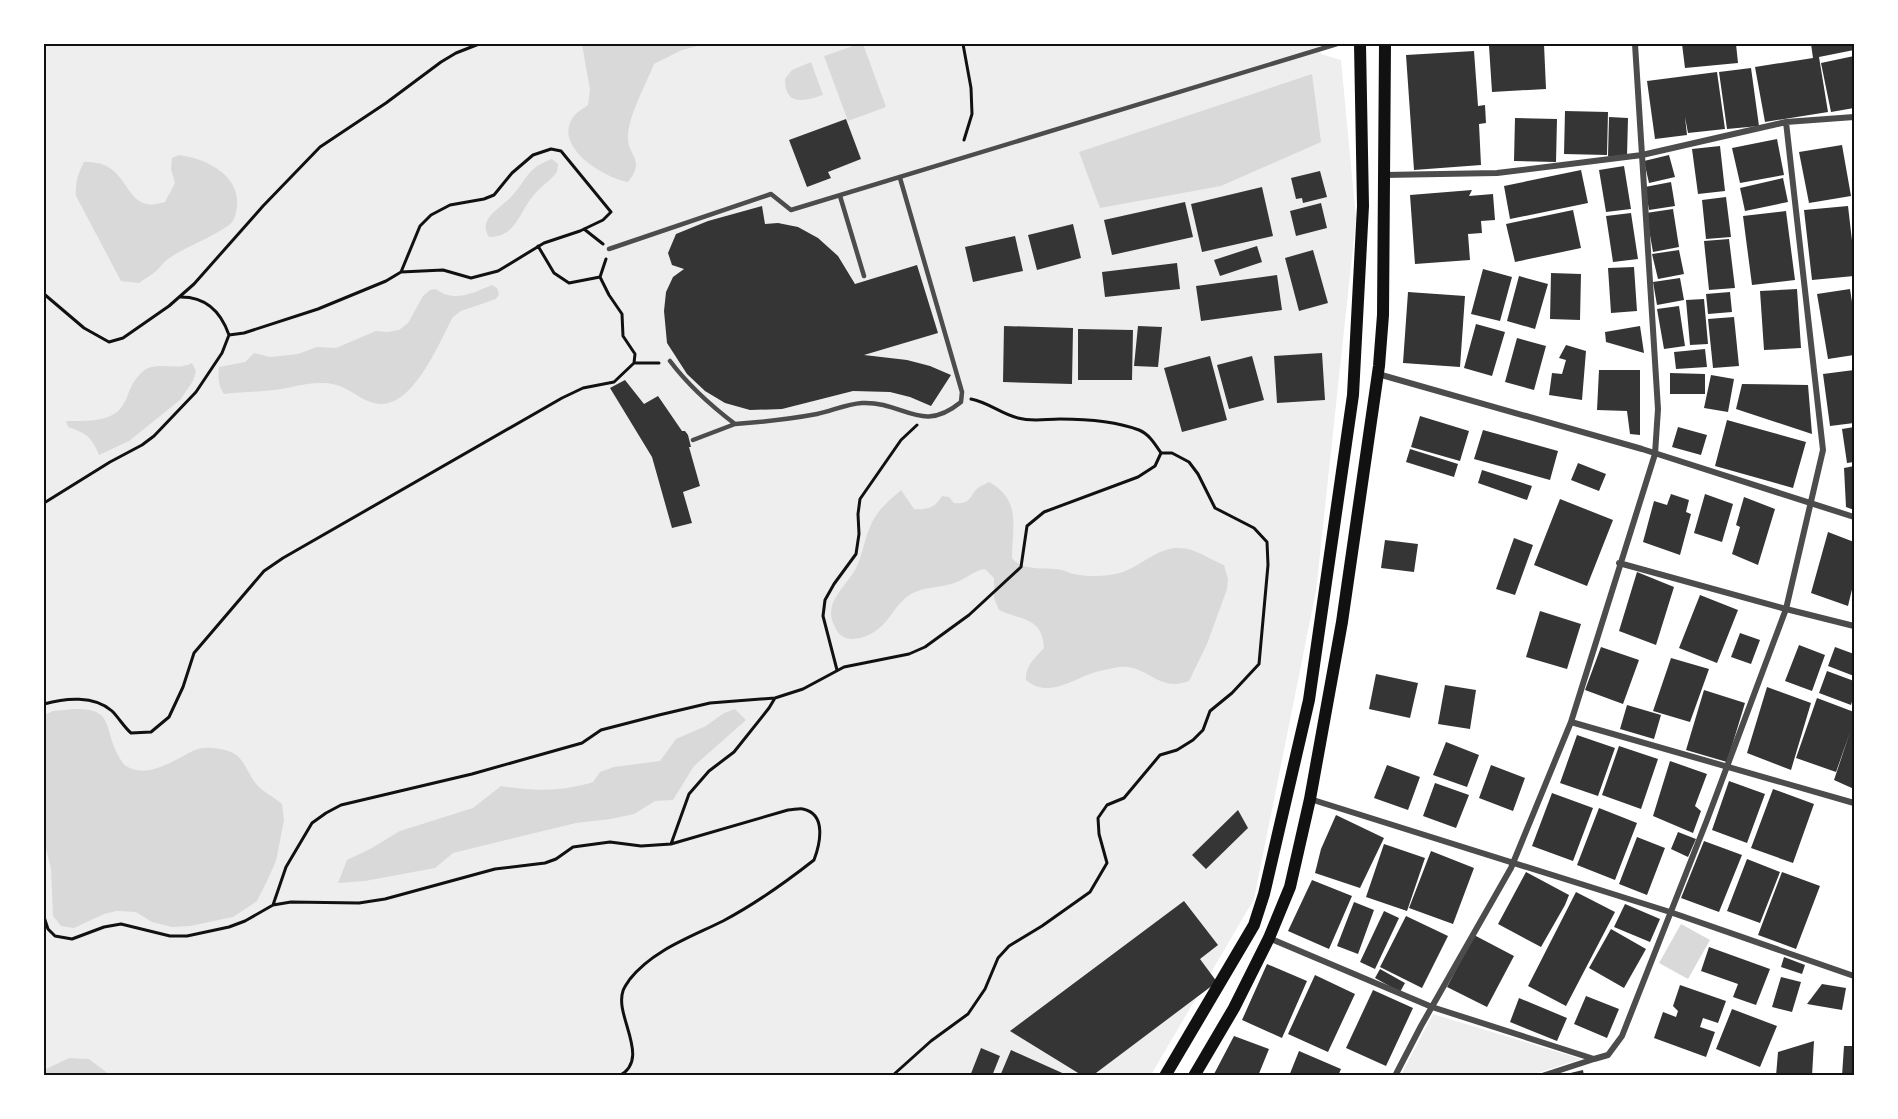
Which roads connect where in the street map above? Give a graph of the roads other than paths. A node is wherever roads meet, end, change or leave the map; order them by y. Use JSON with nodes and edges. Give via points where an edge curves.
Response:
{"nodes":[{"id":1,"x":1337,"y":44,"type":"edge"},
{"id":2,"x":1360,"y":44,"type":"edge"},
{"id":3,"x":1384,"y":44,"type":"edge"},
{"id":4,"x":1635,"y":44,"type":"edge"},
{"id":5,"x":1854,"y":117,"type":"edge"},
{"id":6,"x":1786,"y":122,"type":"junction"},
{"id":7,"x":1642,"y":154,"type":"junction"},
{"id":8,"x":1384,"y":175,"type":"junction"},
{"id":9,"x":900,"y":178,"type":"junction"},
{"id":10,"x":840,"y":196,"type":"junction"},
{"id":11,"x":609,"y":249,"type":"road end"},
{"id":12,"x":864,"y":276,"type":"dead end"},
{"id":13,"x":670,"y":361,"type":"road end"},
{"id":14,"x":1378,"y":374,"type":"junction"},
{"id":15,"x":735,"y":424,"type":"junction"},
{"id":16,"x":693,"y":440,"type":"dead end"},
{"id":17,"x":1655,"y":454,"type":"junction"},
{"id":18,"x":1810,"y":503,"type":"junction"},
{"id":19,"x":1854,"y":517,"type":"edge"},
{"id":20,"x":1619,"y":563,"type":"junction"},
{"id":21,"x":1786,"y":609,"type":"junction"},
{"id":22,"x":1854,"y":626,"type":"edge"},
{"id":23,"x":1571,"y":722,"type":"junction"},
{"id":24,"x":1727,"y":767,"type":"junction"},
{"id":25,"x":1310,"y":799,"type":"junction"},
{"id":26,"x":1854,"y":803,"type":"edge"},
{"id":27,"x":1513,"y":862,"type":"junction"},
{"id":28,"x":1670,"y":912,"type":"junction"},
{"id":29,"x":1269,"y":938,"type":"junction"},
{"id":30,"x":1854,"y":976,"type":"edge"},
{"id":31,"x":1432,"y":1007,"type":"junction"},
{"id":32,"x":1594,"y":1059,"type":"junction"},
{"id":33,"x":1165,"y":1076,"type":"edge"},
{"id":34,"x":1194,"y":1076,"type":"edge"},
{"id":35,"x":1395,"y":1076,"type":"edge"},
{"id":36,"x":1542,"y":1076,"type":"edge"}],
"edges":[{"from":1,"to":9,"type":"lane"},
{"from":2,"to":33,"type":"main road","via":[[1363,206],[1353,395],[1310,700],[1254,925]]},
{"from":3,"to":8,"type":"main road"},
{"from":4,"to":7,"type":"street"},
{"from":5,"to":6,"type":"street"},
{"from":6,"to":7,"type":"street"},
{"from":6,"to":18,"type":"street","via":[[1823,450]]},
{"from":7,"to":8,"type":"street","via":[[1497,173]]},
{"from":7,"to":17,"type":"street","via":[[1658,409]]},
{"from":8,"to":14,"type":"main road","via":[[1383,315]]},
{"from":9,"to":10,"type":"lane"},
{"from":9,"to":15,"type":"lane","via":[[962,392],[961,402],[942,415],[925,418],[885,405],[863,403],[779,421]]},
{"from":10,"to":11,"type":"lane","via":[[791,210],[771,194]]},
{"from":10,"to":12,"type":"lane"},
{"from":13,"to":15,"type":"lane","via":[[690,386]]},
{"from":14,"to":17,"type":"street"},
{"from":14,"to":25,"type":"main road","via":[[1342,622]]},
{"from":15,"to":16,"type":"lane"},
{"from":17,"to":18,"type":"street"},
{"from":17,"to":20,"type":"street"},
{"from":18,"to":19,"type":"street"},
{"from":18,"to":21,"type":"street"},
{"from":20,"to":21,"type":"street"},
{"from":20,"to":23,"type":"street"},
{"from":21,"to":22,"type":"street"},
{"from":21,"to":24,"type":"street"},
{"from":23,"to":24,"type":"street"},
{"from":23,"to":27,"type":"street"},
{"from":24,"to":26,"type":"street"},
{"from":24,"to":28,"type":"street"},
{"from":25,"to":27,"type":"street"},
{"from":25,"to":29,"type":"main road","via":[[1290,887]]},
{"from":27,"to":28,"type":"street"},
{"from":27,"to":31,"type":"street"},
{"from":28,"to":30,"type":"street"},
{"from":28,"to":32,"type":"street","via":[[1622,1036],[1608,1055]]},
{"from":29,"to":31,"type":"street"},
{"from":29,"to":34,"type":"main road"},
{"from":31,"to":32,"type":"street"},
{"from":31,"to":35,"type":"street"},
{"from":32,"to":36,"type":"street"}]}
